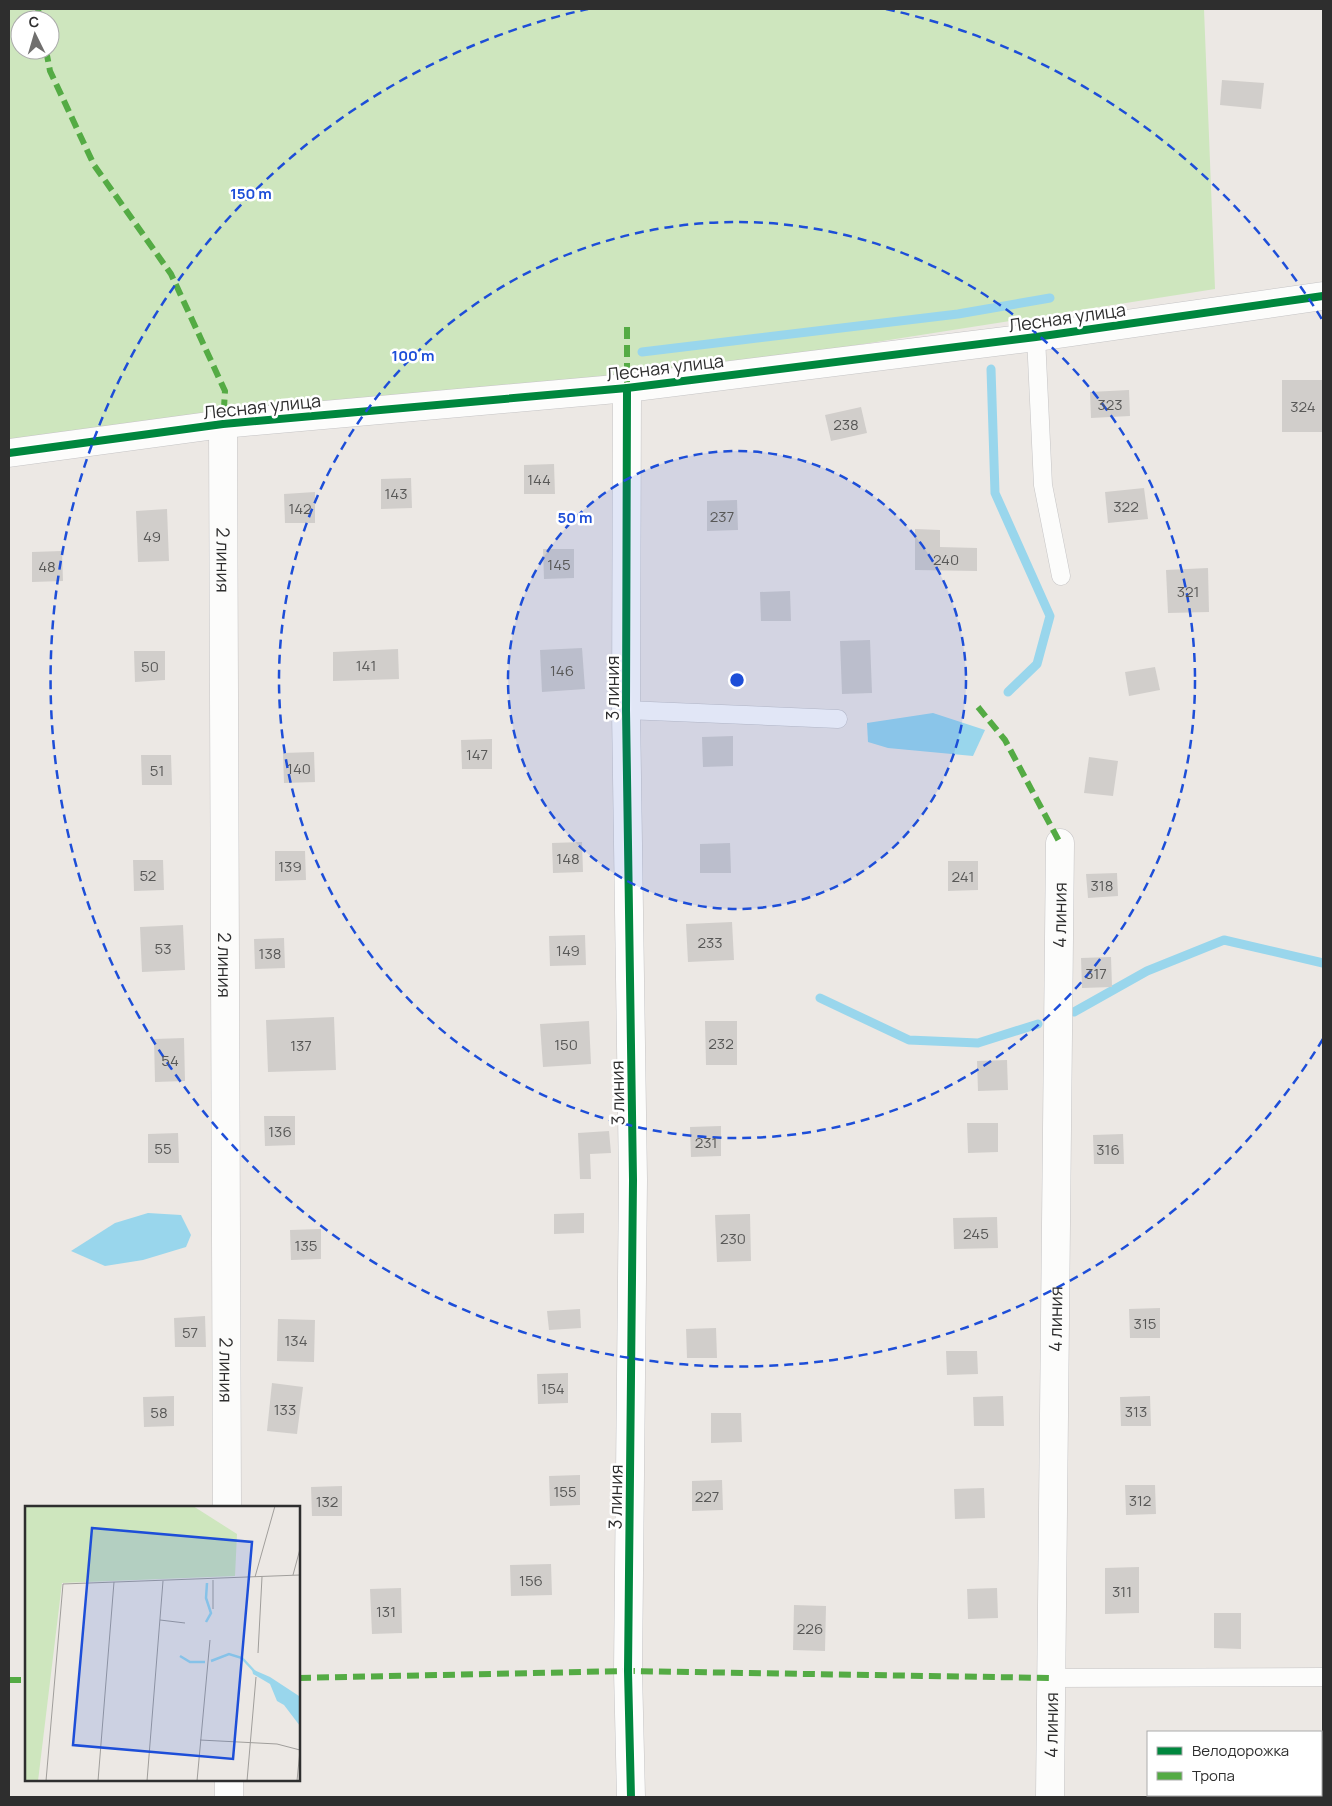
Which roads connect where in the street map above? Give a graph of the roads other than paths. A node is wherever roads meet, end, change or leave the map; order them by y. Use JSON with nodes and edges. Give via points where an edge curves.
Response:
{"nodes":[{"id":1,"x":1323,"y":296,"type":"edge"},
{"id":2,"x":1036,"y":337,"type":"junction"},
{"id":3,"x":627,"y":388,"type":"junction"},
{"id":4,"x":223,"y":424,"type":"junction"},
{"id":5,"x":9,"y":453,"type":"edge"},
{"id":6,"x":1061,"y":576,"type":"dead end"},
{"id":7,"x":626,"y":710,"type":"junction"},
{"id":8,"x":838,"y":719,"type":"dead end"},
{"id":9,"x":1060,"y":843,"type":"dead end"},
{"id":10,"x":227,"y":1506,"type":"edge"},
{"id":11,"x":1323,"y":1677,"type":"edge"},
{"id":12,"x":1051,"y":1678,"type":"junction"},
{"id":13,"x":229,"y":1781,"type":"edge"},
{"id":14,"x":229,"y":1797,"type":"edge"},
{"id":15,"x":631,"y":1797,"type":"edge"},
{"id":16,"x":1050,"y":1797,"type":"edge"}],
"edges":[{"from":1,"to":2,"type":"street","name":"Лесная улица"},
{"from":2,"to":3,"type":"street","name":"Лесная улица"},
{"from":2,"to":6,"type":"lane","via":[[1044,485]]},
{"from":3,"to":4,"type":"street","name":"Лесная улица"},
{"from":3,"to":7,"type":"street","name":"3 линия"},
{"from":4,"to":5,"type":"street","name":"Лесная улица"},
{"from":4,"to":10,"type":"street","name":"2 линия"},
{"from":7,"to":8,"type":"lane"},
{"from":7,"to":15,"type":"street","name":"3 линия","via":[[633,1180],[628,1662]]},
{"from":9,"to":12,"type":"street","name":"4 линия"},
{"from":11,"to":12,"type":"lane"},
{"from":12,"to":16,"type":"street","name":"4 линия"},
{"from":13,"to":14,"type":"street"}]}
